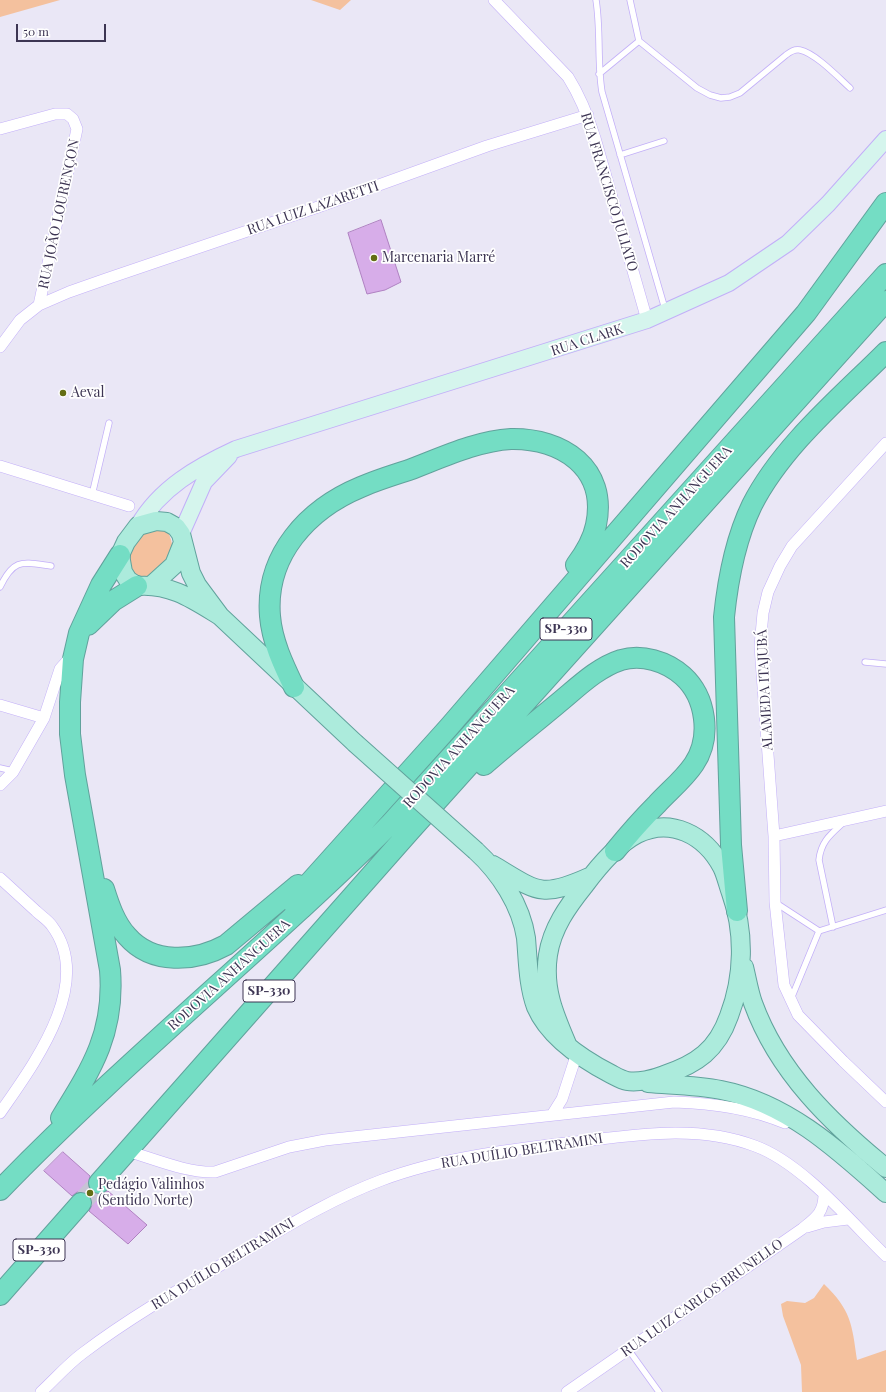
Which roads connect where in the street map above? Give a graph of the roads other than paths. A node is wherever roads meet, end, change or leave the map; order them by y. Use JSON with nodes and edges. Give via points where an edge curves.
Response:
{"nodes":[{"id":1,"x":494,"y":0,"type":"edge"},
{"id":2,"x":596,"y":0,"type":"edge"},
{"id":3,"x":630,"y":0,"type":"edge"},
{"id":4,"x":639,"y":40,"type":"junction"},
{"id":5,"x":599,"y":74,"type":"junction"},
{"id":6,"x":850,"y":88,"type":"dead end"},
{"id":7,"x":588,"y":115,"type":"junction"},
{"id":8,"x":0,"y":129,"type":"edge"},
{"id":9,"x":886,"y":139,"type":"edge"},
{"id":10,"x":664,"y":141,"type":"dead end"},
{"id":11,"x":620,"y":155,"type":"junction"},
{"id":12,"x":886,"y":203,"type":"edge"},
{"id":13,"x":886,"y":274,"type":"edge"},
{"id":14,"x":886,"y":301,"type":"edge"},
{"id":15,"x":39,"y":305,"type":"junction"},
{"id":16,"x":666,"y":312,"type":"junction"},
{"id":17,"x":647,"y":320,"type":"junction"},
{"id":18,"x":0,"y":347,"type":"edge"},
{"id":19,"x":886,"y":352,"type":"edge"},
{"id":20,"x":109,"y":423,"type":"dead end"},
{"id":21,"x":886,"y":443,"type":"edge"},
{"id":22,"x":236,"y":449,"type":"junction"},
{"id":23,"x":0,"y":466,"type":"edge"},
{"id":24,"x":92,"y":495,"type":"junction"},
{"id":25,"x":129,"y":506,"type":"dead end"},
{"id":26,"x":138,"y":526,"type":"junction"},
{"id":27,"x":182,"y":539,"type":"junction"},
{"id":28,"x":120,"y":555,"type":"junction"},
{"id":29,"x":51,"y":566,"type":"dead end"},
{"id":30,"x":144,"y":586,"type":"junction"},
{"id":31,"x":0,"y":587,"type":"edge"},
{"id":32,"x":220,"y":616,"type":"junction"},
{"id":33,"x":542,"y":617,"type":"junction"},
{"id":34,"x":79,"y":634,"type":"junction"},
{"id":35,"x":73,"y":659,"type":"junction"},
{"id":36,"x":865,"y":662,"type":"dead end"},
{"id":37,"x":886,"y":664,"type":"edge"},
{"id":38,"x":294,"y":687,"type":"junction"},
{"id":39,"x":0,"y":705,"type":"edge"},
{"id":40,"x":44,"y":718,"type":"junction"},
{"id":41,"x":0,"y":768,"type":"edge"},
{"id":42,"x":13,"y":772,"type":"junction"},
{"id":43,"x":0,"y":785,"type":"edge"},
{"id":44,"x":886,"y":812,"type":"edge"},
{"id":45,"x":846,"y":821,"type":"junction"},
{"id":46,"x":86,"y":827,"type":"junction"},
{"id":47,"x":410,"y":831,"type":"junction"},
{"id":48,"x":774,"y":836,"type":"junction"},
{"id":49,"x":345,"y":842,"type":"junction"},
{"id":50,"x":614,"y":851,"type":"junction"},
{"id":51,"x":482,"y":856,"type":"junction"},
{"id":52,"x":591,"y":877,"type":"junction"},
{"id":53,"x":0,"y":878,"type":"edge"},
{"id":54,"x":775,"y":902,"type":"junction"},
{"id":55,"x":886,"y":910,"type":"edge"},
{"id":56,"x":737,"y":911,"type":"junction"},
{"id":57,"x":833,"y":927,"type":"junction"},
{"id":58,"x":819,"y":931,"type":"junction"},
{"id":59,"x":741,"y":957,"type":"junction"},
{"id":60,"x":232,"y":972,"type":"junction"},
{"id":61,"x":790,"y":1001,"type":"junction"},
{"id":62,"x":572,"y":1048,"type":"junction"},
{"id":63,"x":628,"y":1081,"type":"junction"},
{"id":64,"x":886,"y":1102,"type":"edge"},
{"id":65,"x":0,"y":1113,"type":"edge"},
{"id":66,"x":552,"y":1115,"type":"junction"},
{"id":67,"x":812,"y":1130,"type":"junction"},
{"id":68,"x":46,"y":1142,"type":"junction"},
{"id":69,"x":127,"y":1151,"type":"junction"},
{"id":70,"x":886,"y":1168,"type":"edge"},
{"id":71,"x":99,"y":1183,"type":"tunnel mouth"},
{"id":72,"x":0,"y":1190,"type":"edge"},
{"id":73,"x":886,"y":1192,"type":"edge"},
{"id":74,"x":824,"y":1196,"type":"junction"},
{"id":75,"x":81,"y":1203,"type":"tunnel mouth"},
{"id":76,"x":848,"y":1219,"type":"junction"},
{"id":77,"x":802,"y":1229,"type":"junction"},
{"id":78,"x":886,"y":1256,"type":"edge"},
{"id":79,"x":0,"y":1295,"type":"edge"},
{"id":80,"x":628,"y":1349,"type":"junction"},
{"id":81,"x":41,"y":1392,"type":"edge"},
{"id":82,"x":567,"y":1392,"type":"edge"},
{"id":83,"x":659,"y":1392,"type":"edge"}],
"edges":[{"from":1,"to":7,"type":"street","name":"RUA FRANCISCO JULIATO","via":[[568,77]]},
{"from":2,"to":5,"type":"lane"},
{"from":3,"to":4,"type":"lane"},
{"from":4,"to":5,"type":"lane"},
{"from":4,"to":6,"type":"lane","via":[[697,88],[710,95],[730,97],[740,93],[786,55],[799,50],[809,53]]},
{"from":5,"to":11,"type":"lane"},
{"from":7,"to":15,"type":"street","name":"RUA LUIZ LAZARETTI","via":[[487,146],[69,292]]},
{"from":7,"to":17,"type":"street","name":"RUA FRANCISCO JULIATO"},
{"from":8,"to":15,"type":"street","name":"RUA JOÃO LOURENÇON","via":[[55,114],[67,114],[73,119],[77,129]]},
{"from":9,"to":16,"type":"street","name":"RUA CLARK","via":[[828,204],[788,243],[729,283]]},
{"from":10,"to":11,"type":"lane"},
{"from":11,"to":16,"type":"lane"},
{"from":12,"to":33,"type":"highway","via":[[806,313]]},
{"from":13,"to":60,"type":"highway","name":"RODOVIA ANHANGUERA","number":"SP-330","via":[[391,823]]},
{"from":14,"to":47,"type":"highway","name":"RODOVIA ANHANGUERA","number":"SP-330"},
{"from":15,"to":18,"type":"street","name":"RUA JOÃO LOURENÇON","via":[[20,320]]},
{"from":16,"to":17,"type":"street","name":"RUA CLARK"},
{"from":17,"to":22,"type":"street","name":"RUA CLARK"},
{"from":19,"to":56,"type":"highway","via":[[795,444],[772,474],[752,505],[735,551],[727,584],[724,617],[731,845]]},
{"from":20,"to":24,"type":"lane"},
{"from":21,"to":48,"type":"street","name":"ALAMEDA ITAJUBÁ","via":[[792,546],[768,592],[760,646]]},
{"from":22,"to":26,"type":"street","name":"RUA CLARK","via":[[191,471],[147,511]]},
{"from":22,"to":27,"type":"street","name":"RUA CLARK","via":[[204,482]]},
{"from":23,"to":24,"type":"street"},
{"from":24,"to":25,"type":"street"},
{"from":26,"to":27,"type":"main road","via":[[156,521],[167,522],[176,527]]},
{"from":26,"to":28,"type":"main road"},
{"from":27,"to":30,"type":"main road","via":[[174,565]]},
{"from":27,"to":32,"type":"main road","via":[[191,573]]},
{"from":28,"to":30,"type":"main road","via":[[123,572],[128,580]]},
{"from":28,"to":34,"type":"highway","via":[[101,585]]},
{"from":29,"to":31,"type":"lane","via":[[18,564],[8,571]]},
{"from":30,"to":32,"type":"main road","via":[[171,589]]},
{"from":30,"to":34,"type":"highway","via":[[113,601]]},
{"from":32,"to":38,"type":"main road"},
{"from":33,"to":38,"type":"highway","via":[[593,535],[598,503],[592,481],[572,455],[540,441],[510,439],[471,448],[360,487],[319,511],[297,530],[278,563],[270,599],[275,642]]},
{"from":33,"to":49,"type":"highway","via":[[449,727]]},
{"from":34,"to":35,"type":"highway"},
{"from":35,"to":40,"type":"street","via":[[68,660],[60,669]]},
{"from":35,"to":46,"type":"highway","via":[[70,734],[75,776]]},
{"from":36,"to":37,"type":"lane"},
{"from":38,"to":51,"type":"main road","bridge":true},
{"from":39,"to":40,"type":"street"},
{"from":40,"to":42,"type":"street"},
{"from":41,"to":42,"type":"lane"},
{"from":42,"to":43,"type":"street"},
{"from":44,"to":45,"type":"street"},
{"from":45,"to":48,"type":"street"},
{"from":45,"to":57,"type":"lane","via":[[827,837],[819,860]]},
{"from":46,"to":49,"type":"highway","via":[[105,892],[120,927],[136,944],[147,951],[177,958],[201,956],[226,945],[286,896]]},
{"from":46,"to":68,"type":"highway","via":[[110,970],[111,998],[106,1028],[96,1059]]},
{"from":47,"to":50,"type":"highway","via":[[495,755],[592,676],[620,661],[645,658],[661,662],[675,670],[694,690],[704,717],[703,744],[691,769]]},
{"from":47,"to":69,"type":"highway","name":"RODOVIA ANHANGUERA","number":"SP-330"},
{"from":48,"to":54,"type":"street","name":"ALAMEDA ITAJUBÁ"},
{"from":49,"to":60,"type":"highway"},
{"from":50,"to":52,"type":"main road"},
{"from":50,"to":56,"type":"main road","via":[[635,835],[649,830],[664,827],[692,834],[722,867]]},
{"from":51,"to":52,"type":"main road","via":[[529,886],[543,890],[559,889]]},
{"from":51,"to":62,"type":"main road","via":[[510,895],[520,916],[526,940],[528,972],[537,1008],[546,1025]]},
{"from":52,"to":62,"type":"main road","via":[[569,905],[554,931],[548,955],[547,980],[551,1006]]},
{"from":53,"to":65,"type":"street","via":[[52,925],[61,943],[66,963],[66,981],[56,1019],[39,1056]]},
{"from":54,"to":58,"type":"lane"},
{"from":54,"to":61,"type":"street","name":"ALAMEDA ITAJUBÁ","via":[[784,985]]},
{"from":55,"to":57,"type":"lane"},
{"from":56,"to":59,"type":"main road"},
{"from":57,"to":58,"type":"lane"},
{"from":58,"to":61,"type":"lane"},
{"from":59,"to":63,"type":"main road","via":[[737,995],[727,1022],[710,1051],[696,1062],[679,1070],[653,1079]]},
{"from":59,"to":70,"type":"main road","via":[[753,1003],[786,1067],[817,1106],[847,1136]]},
{"from":60,"to":68,"type":"highway","name":"RODOVIA ANHANGUERA","number":"SP-330"},
{"from":61,"to":64,"type":"street","name":"ALAMEDA ITAJUBÁ","via":[[808,1026]]},
{"from":62,"to":63,"type":"main road","via":[[593,1065]]},
{"from":62,"to":66,"type":"street","via":[[562,1099]]},
{"from":63,"to":67,"type":"main road","via":[[720,1090],[772,1106]]},
{"from":66,"to":67,"type":"street","via":[[674,1102],[700,1102],[750,1110],[794,1127]]},
{"from":66,"to":69,"type":"street","via":[[325,1140],[289,1147],[215,1172],[188,1170]]},
{"from":67,"to":73,"type":"main road"},
{"from":68,"to":72,"type":"highway","name":"RODOVIA ANHANGUERA","number":"SP-330"},
{"from":69,"to":71,"type":"highway","name":"RODOVIA ANHANGUERA","number":"SP-330"},
{"from":74,"to":76,"type":"street","name":"RUA DUÍLIO BELTRAMINI"},
{"from":74,"to":77,"type":"street","name":"RUA LUIZ CARLOS BRUNELLO","via":[[823,1208]]},
{"from":74,"to":81,"type":"street","name":"RUA DUÍLIO BELTRAMINI","via":[[800,1172],[775,1155],[757,1146],[724,1136],[682,1132],[640,1134],[449,1160],[382,1180],[314,1210],[196,1279],[94,1345]]},
{"from":75,"to":79,"type":"highway","number":"SP-330"},
{"from":76,"to":77,"type":"street","via":[[824,1222]]},
{"from":76,"to":78,"type":"street","name":"RUA DUÍLIO BELTRAMINI"},
{"from":77,"to":80,"type":"street","name":"RUA LUIZ CARLOS BRUNELLO"},
{"from":80,"to":82,"type":"street","name":"RUA LUIZ CARLOS BRUNELLO"},
{"from":80,"to":83,"type":"lane"}]}
